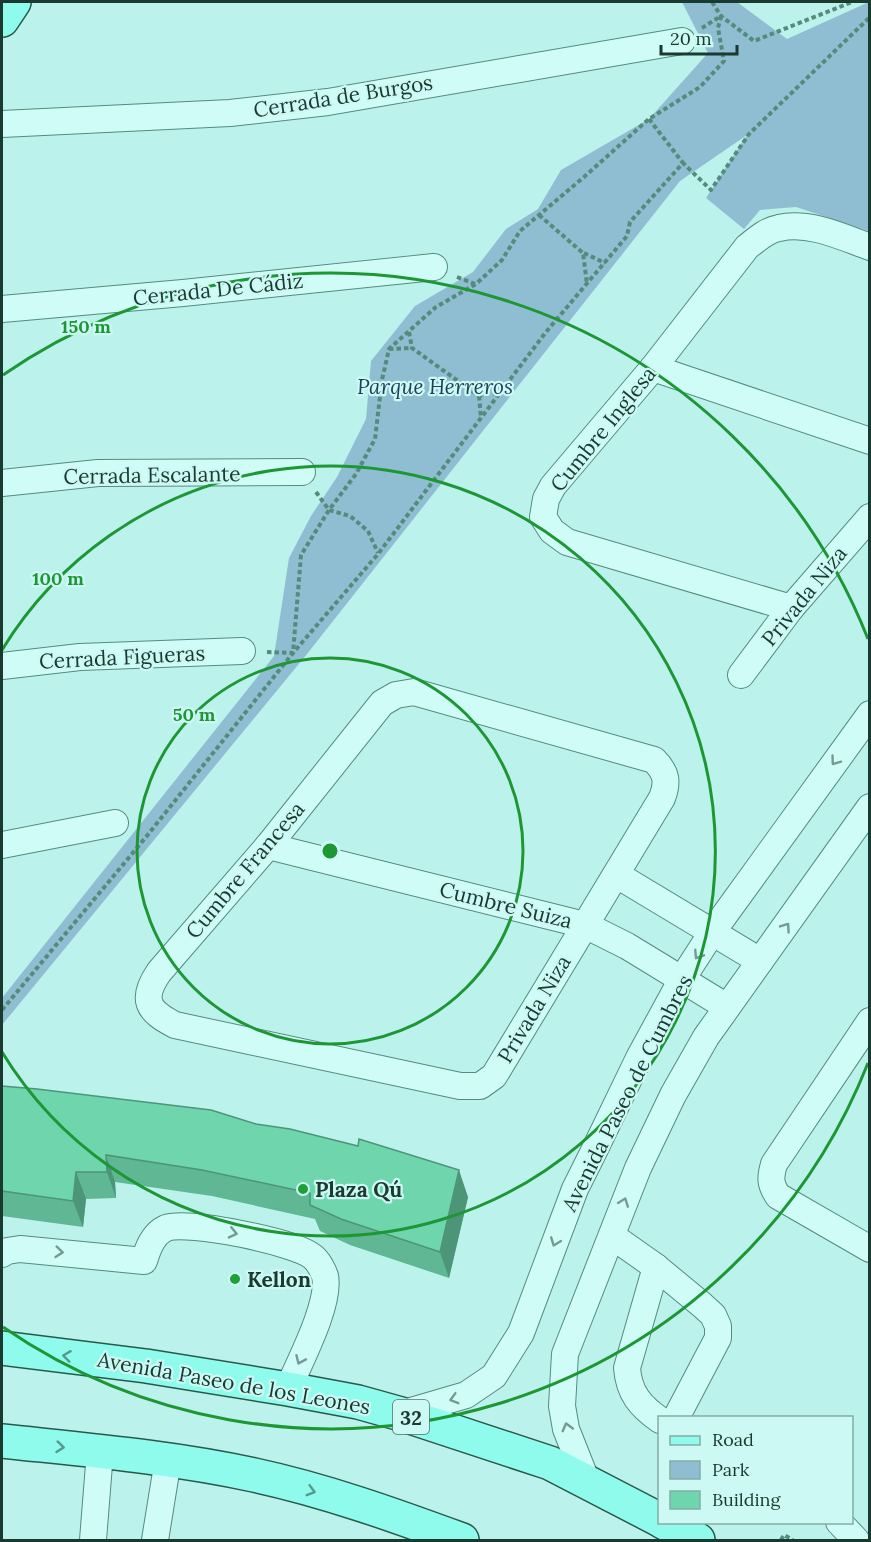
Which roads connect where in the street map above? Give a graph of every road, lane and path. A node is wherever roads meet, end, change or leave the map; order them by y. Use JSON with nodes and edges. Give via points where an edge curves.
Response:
{"nodes":[{"id":1,"x":14,"y":2,"type":"edge"},
{"id":2,"x":712,"y":2,"type":"edge"},
{"id":3,"x":852,"y":2,"type":"edge"},
{"id":4,"x":721,"y":16,"type":"junction"},
{"id":5,"x":870,"y":18,"type":"edge"},
{"id":6,"x":2,"y":20,"type":"edge"},
{"id":7,"x":682,"y":41,"type":"joint"},
{"id":8,"x":649,"y":119,"type":"junction"},
{"id":9,"x":2,"y":124,"type":"edge"},
{"id":10,"x":684,"y":163,"type":"junction"},
{"id":11,"x":539,"y":215,"type":"junction"},
{"id":12,"x":870,"y":247,"type":"edge"},
{"id":13,"x":583,"y":253,"type":"junction"},
{"id":14,"x":605,"y":263,"type":"junction"},
{"id":15,"x":434,"y":267,"type":"dead end"},
{"id":16,"x":587,"y":285,"type":"junction"},
{"id":17,"x":2,"y":309,"type":"edge"},
{"id":18,"x":409,"y":331,"type":"junction"},
{"id":19,"x":412,"y":348,"type":"junction"},
{"id":20,"x":389,"y":350,"type":"junction"},
{"id":21,"x":653,"y":368,"type":"junction"},
{"id":22,"x":501,"y":392,"type":"junction"},
{"id":23,"x":479,"y":396,"type":"junction"},
{"id":24,"x":481,"y":418,"type":"junction"},
{"id":25,"x":870,"y":441,"type":"edge"},
{"id":26,"x":302,"y":471,"type":"joint"},
{"id":27,"x":2,"y":483,"type":"edge"},
{"id":28,"x":329,"y":510,"type":"junction"},
{"id":29,"x":870,"y":517,"type":"edge"},
{"id":30,"x":378,"y":554,"type":"junction"},
{"id":31,"x":792,"y":608,"type":"junction"},
{"id":32,"x":242,"y":651,"type":"joint"},
{"id":33,"x":293,"y":653,"type":"junction"},
{"id":34,"x":2,"y":666,"type":"edge"},
{"id":35,"x":741,"y":675,"type":"dead end"},
{"id":36,"x":870,"y":714,"type":"edge"},
{"id":37,"x":664,"y":770,"type":"joint"},
{"id":38,"x":870,"y":807,"type":"edge"},
{"id":39,"x":115,"y":823,"type":"dead end"},
{"id":40,"x":2,"y":845,"type":"edge"},
{"id":41,"x":268,"y":846,"type":"junction"},
{"id":42,"x":617,"y":875,"type":"junction"},
{"id":43,"x":585,"y":925,"type":"junction"},
{"id":44,"x":713,"y":931,"type":"junction"},
{"id":45,"x":760,"y":961,"type":"junction"},
{"id":46,"x":682,"y":979,"type":"junction"},
{"id":47,"x":727,"y":1007,"type":"junction"},
{"id":48,"x":2,"y":1010,"type":"edge"},
{"id":49,"x":867,"y":1031,"type":"edge"},
{"id":50,"x":480,"y":1086,"type":"joint"},
{"id":51,"x":612,"y":1236,"type":"junction"},
{"id":52,"x":870,"y":1249,"type":"edge"},
{"id":53,"x":2,"y":1254,"type":"edge"},
{"id":54,"x":656,"y":1267,"type":"junction"},
{"id":55,"x":2,"y":1345,"type":"edge"},
{"id":56,"x":288,"y":1389,"type":"junction"},
{"id":57,"x":401,"y":1414,"type":"junction"},
{"id":58,"x":677,"y":1416,"type":"edge"},
{"id":59,"x":658,"y":1419,"type":"edge"},
{"id":60,"x":2,"y":1441,"type":"edge"},
{"id":61,"x":100,"y":1452,"type":"junction"},
{"id":62,"x":168,"y":1460,"type":"junction"},
{"id":63,"x":587,"y":1482,"type":"junction"},
{"id":64,"x":658,"y":1519,"type":"edge"},
{"id":65,"x":668,"y":1524,"type":"edge"},
{"id":66,"x":841,"y":1524,"type":"edge"},
{"id":67,"x":404,"y":1529,"type":"edge"},
{"id":68,"x":93,"y":1540,"type":"edge"},
{"id":69,"x":155,"y":1540,"type":"edge"},
{"id":70,"x":462,"y":1540,"type":"edge"},
{"id":71,"x":698,"y":1540,"type":"edge"},
{"id":72,"x":781,"y":1540,"type":"edge"},
{"id":73,"x":793,"y":1540,"type":"edge"},
{"id":74,"x":856,"y":1540,"type":"edge"}],
"edges":[{"from":1,"to":6,"type":"main road"},
{"from":2,"to":4,"type":"path"},
{"from":3,"to":4,"type":"path","via":[[754,41]]},
{"from":4,"to":7,"type":"path"},
{"from":4,"to":8,"type":"path","via":[[718,28],[724,61],[700,87]]},
{"from":5,"to":10,"type":"path","via":[[749,134],[711,190]]},
{"from":7,"to":9,"type":"street","name":"Cerrada de Burgos","via":[[328,102],[230,113]]},
{"from":8,"to":10,"type":"path"},
{"from":8,"to":11,"type":"path"},
{"from":10,"to":14,"type":"path","via":[[630,222],[627,236]]},
{"from":11,"to":13,"type":"path"},
{"from":11,"to":18,"type":"path","via":[[520,231],[502,260],[476,284],[436,307]]},
{"from":12,"to":21,"type":"street","name":"Cumbre Inglesa","via":[[803,227],[779,228],[762,235],[747,247]]},
{"from":13,"to":14,"type":"path"},
{"from":13,"to":16,"type":"path"},
{"from":14,"to":16,"type":"path"},
{"from":15,"to":17,"type":"street","name":"Cerrada De Cádiz"},
{"from":16,"to":22,"type":"path"},
{"from":18,"to":19,"type":"path"},
{"from":18,"to":20,"type":"path"},
{"from":19,"to":20,"type":"path"},
{"from":19,"to":23,"type":"path"},
{"from":20,"to":28,"type":"path","via":[[375,439],[356,474]]},
{"from":21,"to":25,"type":"street"},
{"from":21,"to":31,"type":"street","name":"Cumbre Inglesa","via":[[553,486],[543,517],[552,531],[567,542]]},
{"from":22,"to":23,"type":"path"},
{"from":22,"to":24,"type":"path"},
{"from":23,"to":24,"type":"path"},
{"from":24,"to":30,"type":"path"},
{"from":26,"to":27,"type":"street","name":"Cerrada Escalante","via":[[98,473]]},
{"from":26,"to":28,"type":"path"},
{"from":28,"to":30,"type":"path","via":[[350,516],[368,531]]},
{"from":28,"to":33,"type":"path","via":[[300,555]]},
{"from":29,"to":31,"type":"street","name":"Privada Niza"},
{"from":30,"to":33,"type":"path"},
{"from":31,"to":35,"type":"street","name":"Privada Niza"},
{"from":32,"to":33,"type":"path"},
{"from":32,"to":34,"type":"street","name":"Cerrada Figueras","via":[[80,657]]},
{"from":33,"to":48,"type":"path"},
{"from":36,"to":44,"type":"street","name":"Avenida Paseo de Cumbres","one_way":true},
{"from":37,"to":41,"type":"street","name":"Cumbre Francesa","via":[[654,760],[425,695],[396,695],[382,703]]},
{"from":37,"to":42,"type":"street","name":"Privada Niza","via":[[667,786],[662,798]]},
{"from":45,"to":38,"type":"street","name":"Avenida Paseo de Cumbres","one_way":true},
{"from":39,"to":40,"type":"street"},
{"from":41,"to":43,"type":"street","name":"Cumbre Suiza"},
{"from":41,"to":50,"type":"street","name":"Cumbre Francesa","via":[[159,972],[150,986],[149,1002],[158,1016],[187,1028],[460,1086]]},
{"from":42,"to":43,"type":"street","name":"Privada Niza"},
{"from":42,"to":44,"type":"street"},
{"from":43,"to":46,"type":"street","name":"Cumbre Suiza"},
{"from":43,"to":50,"type":"street","name":"Privada Niza","via":[[494,1076]]},
{"from":44,"to":45,"type":"street"},
{"from":44,"to":46,"type":"street","name":"Avenida Paseo de Cumbres","one_way":true},
{"from":45,"to":47,"type":"street","name":"Avenida Paseo de Cumbres"},
{"from":46,"to":47,"type":"street","name":"Cumbre Suiza"},
{"from":46,"to":57,"type":"street","name":"Avenida Paseo de Cumbres","one_way":true,"via":[[575,1190],[521,1333],[494,1376],[466,1395]]},
{"from":51,"to":47,"type":"street","name":"Avenida Paseo de Cumbres","one_way":true,"via":[[638,1168],[673,1095]]},
{"from":49,"to":52,"type":"street","via":[[774,1164],[770,1176],[778,1196]]},
{"from":51,"to":54,"type":"street"},
{"from":63,"to":51,"type":"street","name":"Avenida Paseo de Cumbres","one_way":true,"via":[[566,1430],[562,1406],[565,1354]]},
{"from":53,"to":56,"type":"street","one_way":true,"via":[[20,1249],[144,1261],[155,1236],[166,1228],[181,1226],[213,1228],[312,1256],[325,1275],[324,1300]]},
{"from":54,"to":58,"type":"street","via":[[713,1315],[718,1326],[718,1338]]},
{"from":54,"to":59,"type":"street","via":[[627,1368],[633,1395]]},
{"from":56,"to":55,"type":"main road","name":"Avenida Paseo de los Leones","number":"32","one_way":true},
{"from":56,"to":57,"type":"main road","name":"Avenida Paseo de los Leones","number":"32"},
{"from":57,"to":63,"type":"main road","name":"Avenida Paseo de los Leones","number":"32","via":[[550,1463]]},
{"from":60,"to":61,"type":"main road","one_way":true},
{"from":61,"to":62,"type":"main road"},
{"from":61,"to":68,"type":"street"},
{"from":62,"to":67,"type":"main road","one_way":true,"via":[[254,1475]]},
{"from":62,"to":69,"type":"street"},
{"from":63,"to":64,"type":"main road","name":"Avenida Paseo de los Leones","number":"32"},
{"from":65,"to":71,"type":"main road","name":"Avenida Paseo de los Leones","number":"32"},
{"from":66,"to":74,"type":"street"},
{"from":67,"to":70,"type":"main road"},
{"from":72,"to":73,"type":"path","via":[[784,1535]]}]}
